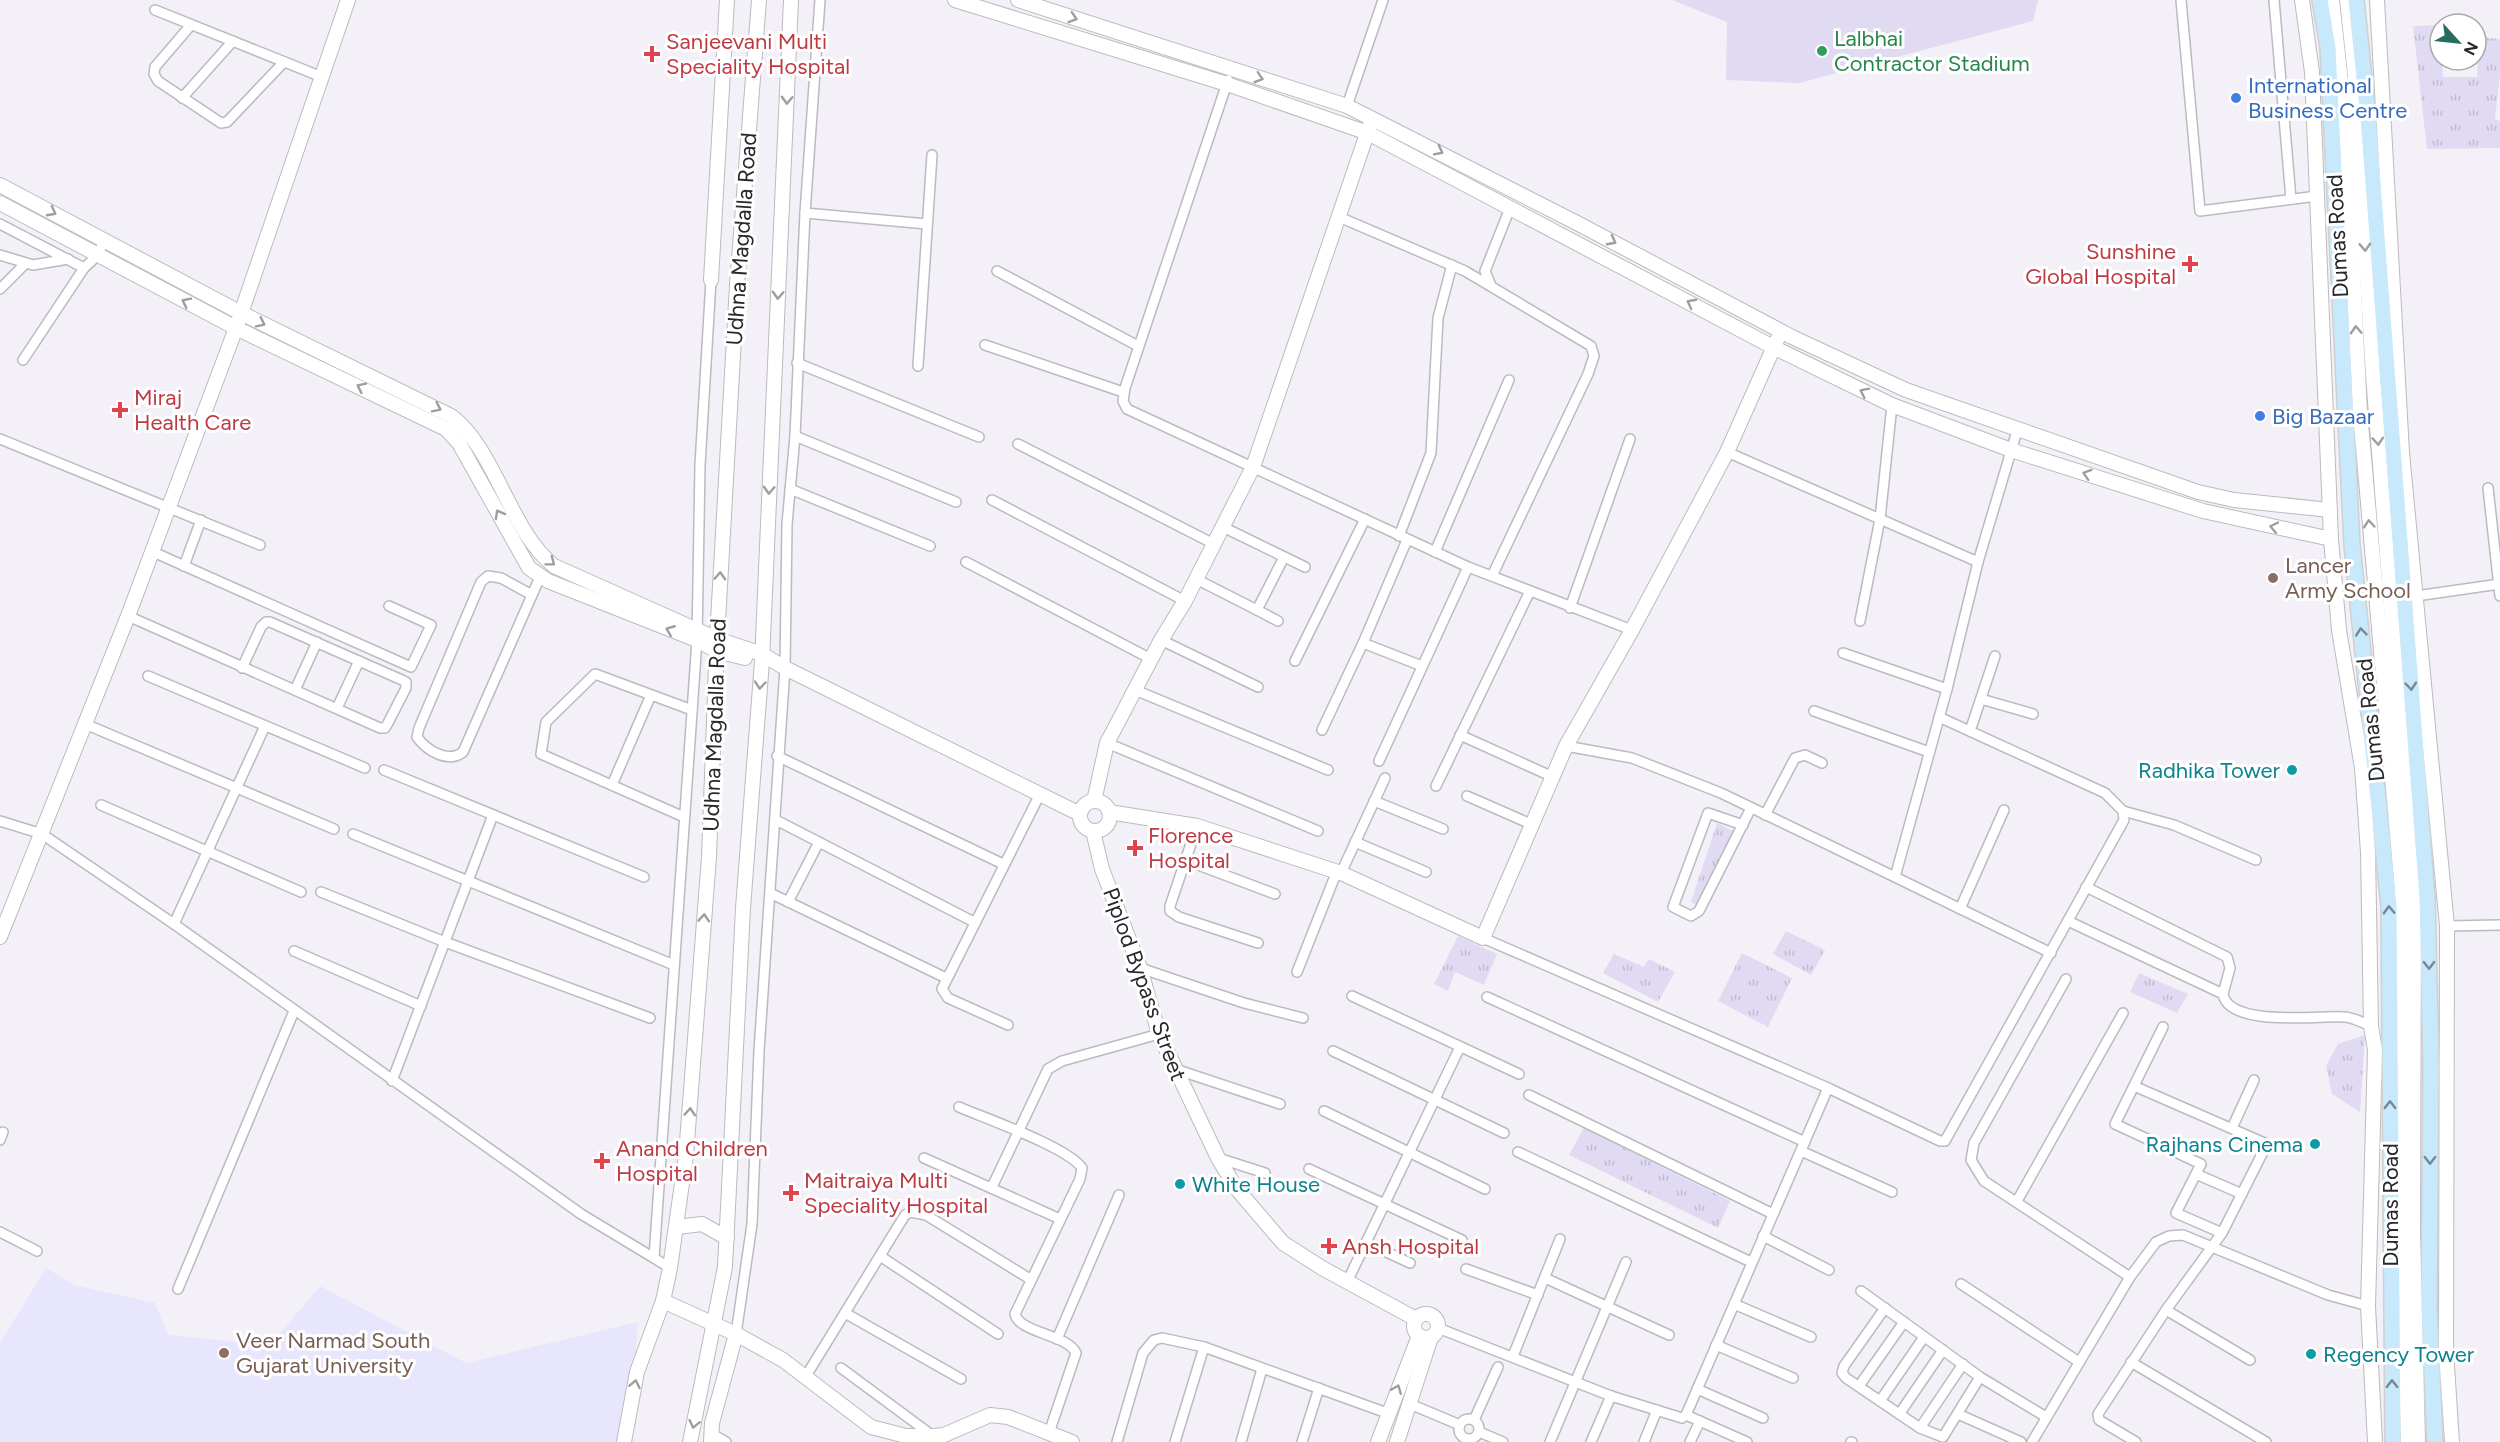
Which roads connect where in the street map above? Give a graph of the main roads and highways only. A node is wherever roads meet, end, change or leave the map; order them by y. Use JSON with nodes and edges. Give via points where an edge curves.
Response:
{"nodes":[{"id":1,"x":2320,"y":0,"type":"edge"},
{"id":2,"x":2356,"y":0,"type":"edge"},
{"id":3,"x":2393,"y":1442,"type":"edge"},
{"id":4,"x":2436,"y":1442,"type":"edge"}],
"edges":[{"from":3,"to":1,"type":"main road","name":"Dumas Road","one_way":true,"via":[[2389,906],[2352,545],[2328,48]]},
{"from":2,"to":4,"type":"main road","name":"Dumas Road","one_way":true,"via":[[2427,898],[2431,1064],[2429,1306]]}]}
